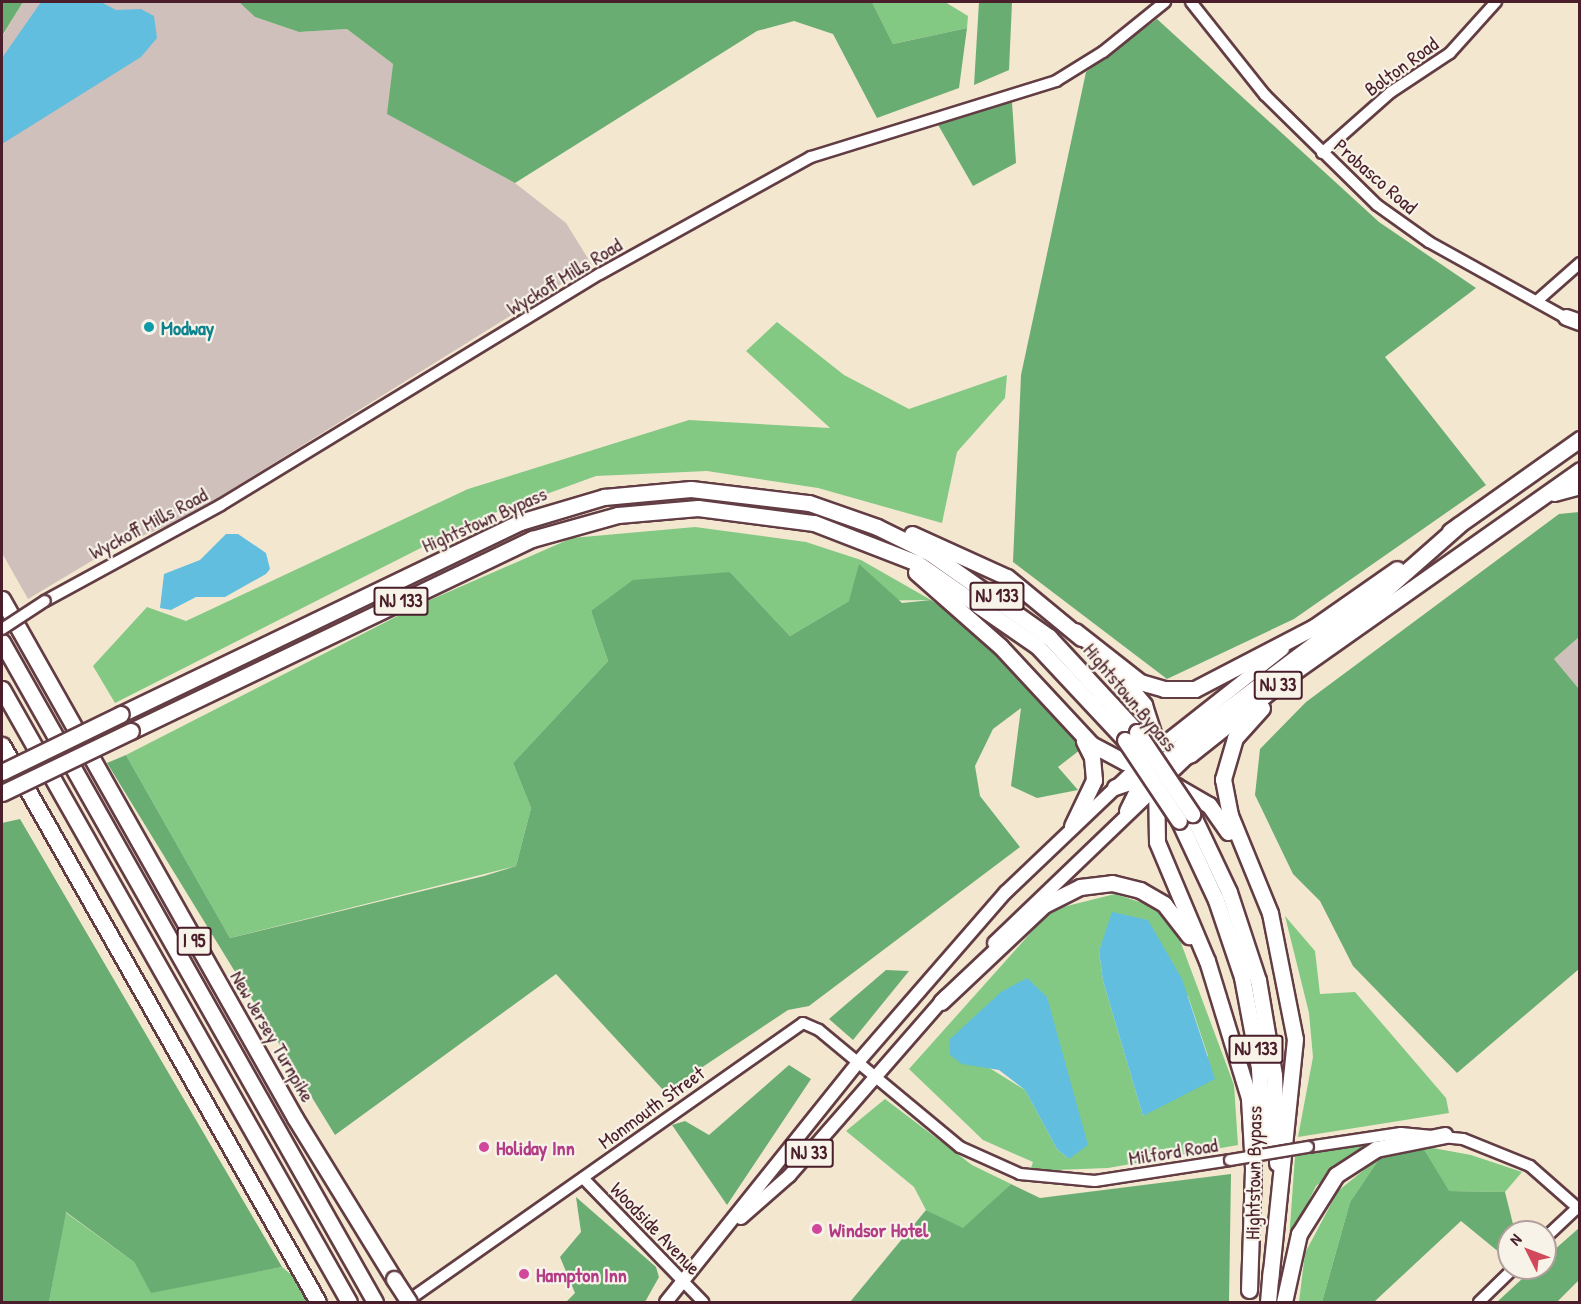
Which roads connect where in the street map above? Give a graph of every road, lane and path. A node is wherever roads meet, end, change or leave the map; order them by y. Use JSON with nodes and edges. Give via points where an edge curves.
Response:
{"nodes":[{"id":1,"x":1165,"y":2,"type":"edge"},
{"id":2,"x":1191,"y":2,"type":"edge"},
{"id":3,"x":1496,"y":2,"type":"edge"},
{"id":4,"x":1322,"y":153,"type":"junction"},
{"id":5,"x":1580,"y":263,"type":"edge"},
{"id":6,"x":1538,"y":300,"type":"junction"},
{"id":7,"x":1573,"y":320,"type":"edge"},
{"id":8,"x":1580,"y":327,"type":"edge"},
{"id":9,"x":1580,"y":439,"type":"edge"},
{"id":10,"x":1580,"y":470,"type":"edge"},
{"id":11,"x":1580,"y":486,"type":"edge"},
{"id":12,"x":1537,"y":500,"type":"junction"},
{"id":13,"x":823,"y":507,"type":"junction"},
{"id":14,"x":1459,"y":525,"type":"junction"},
{"id":15,"x":828,"y":527,"type":"junction"},
{"id":16,"x":2,"y":599,"type":"edge"},
{"id":17,"x":1369,"y":619,"type":"junction"},
{"id":18,"x":1314,"y":627,"type":"junction"},
{"id":19,"x":2,"y":629,"type":"edge"},
{"id":20,"x":1075,"y":631,"type":"junction"},
{"id":21,"x":2,"y":642,"type":"edge"},
{"id":22,"x":2,"y":688,"type":"edge"},
{"id":23,"x":1077,"y":731,"type":"junction"},
{"id":24,"x":1131,"y":736,"type":"junction"},
{"id":25,"x":2,"y":745,"type":"edge"},
{"id":26,"x":2,"y":772,"type":"edge"},
{"id":27,"x":1152,"y":772,"type":"junction"},
{"id":28,"x":1115,"y":787,"type":"joint"},
{"id":29,"x":2,"y":794,"type":"edge"},
{"id":30,"x":1127,"y":811,"type":"joint"},
{"id":31,"x":1186,"y":818,"type":"junction"},
{"id":32,"x":1072,"y":826,"type":"junction"},
{"id":33,"x":1279,"y":954,"type":"junction"},
{"id":34,"x":941,"y":1002,"type":"junction"},
{"id":35,"x":1236,"y":1046,"type":"junction"},
{"id":36,"x":858,"y":1062,"type":"junction"},
{"id":37,"x":876,"y":1077,"type":"junction"},
{"id":38,"x":1445,"y":1135,"type":"junction"},
{"id":39,"x":583,"y":1178,"type":"junction"},
{"id":40,"x":1578,"y":1209,"type":"edge"},
{"id":41,"x":735,"y":1222,"type":"junction"},
{"id":42,"x":1557,"y":1227,"type":"edge"},
{"id":43,"x":1270,"y":1279,"type":"junction"},
{"id":44,"x":1502,"y":1280,"type":"edge"},
{"id":45,"x":684,"y":1281,"type":"junction"},
{"id":46,"x":1248,"y":1296,"type":"edge"},
{"id":47,"x":318,"y":1302,"type":"edge"},
{"id":48,"x":349,"y":1302,"type":"edge"},
{"id":49,"x":375,"y":1302,"type":"edge"},
{"id":50,"x":408,"y":1302,"type":"edge"},
{"id":51,"x":666,"y":1302,"type":"edge"},
{"id":52,"x":703,"y":1302,"type":"edge"},
{"id":53,"x":1268,"y":1302,"type":"edge"},
{"id":54,"x":1284,"y":1302,"type":"edge"},
{"id":55,"x":1479,"y":1302,"type":"edge"}],
"edges":[{"from":1,"to":19,"type":"street","name":"Wyckoff Mills Road","bridge":true,"via":[[1103,52],[1056,81],[811,157],[600,274],[221,505]]},
{"from":2,"to":4,"type":"street","name":"Probasco Road","via":[[1235,62]]},
{"from":3,"to":4,"type":"street","name":"Bolton Road","via":[[1450,53],[1391,92]]},
{"from":4,"to":6,"type":"street","name":"Probasco Road","via":[[1406,227]]},
{"from":5,"to":6,"type":"street"},
{"from":6,"to":7,"type":"street","name":"Probasco Road"},
{"from":7,"to":8,"type":"street","name":"Probasco Road"},
{"from":9,"to":14,"type":"highway","number":"NJ 33"},
{"from":10,"to":12,"type":"highway","number":"NJ 33"},
{"from":11,"to":12,"type":"highway"},
{"from":12,"to":17,"type":"highway","number":"NJ 33"},
{"from":13,"to":20,"type":"highway","via":[[865,515],[977,561],[1028,591]]},
{"from":13,"to":24,"type":"highway","name":"Hightstown Bypass","number":"NJ 133","via":[[918,547],[991,591],[1070,656]]},
{"from":13,"to":26,"type":"highway","name":"Hightstown Bypass","number":"NJ 133","bridge":true,"via":[[750,492],[691,489],[633,493],[561,508],[500,531]]},
{"from":14,"to":18,"type":"highway","number":"NJ 33"},
{"from":14,"to":27,"type":"highway","via":[[1383,592],[1245,693]]},
{"from":15,"to":23,"type":"highway","via":[[940,589]]},
{"from":15,"to":24,"type":"highway","name":"Hightstown Bypass","number":"NJ 133","via":[[903,556],[978,600],[1058,665]]},
{"from":15,"to":29,"type":"highway","name":"Hightstown Bypass","number":"NJ 133","bridge":true,"via":[[771,514],[698,508],[633,513],[561,529],[480,562]]},
{"from":16,"to":50,"type":"highway","name":"New Jersey Turnpike","number":"I 95","bridge":true,"via":[[290,1108]]},
{"from":17,"to":27,"type":"highway","number":"NJ 33","via":[[1191,754]]},
{"from":17,"to":33,"type":"highway","via":[[1252,716],[1225,763],[1227,807],[1270,913]]},
{"from":18,"to":20,"type":"highway","via":[[1221,680],[1179,690],[1133,678]]},
{"from":18,"to":27,"type":"main road","number":"NJ 33"},
{"from":20,"to":27,"type":"highway","via":[[1139,698],[1153,726]]},
{"from":21,"to":49,"type":"highway","number":"I 95"},
{"from":22,"to":48,"type":"highway","number":"I 95"},
{"from":23,"to":27,"type":"highway","via":[[1106,754]]},
{"from":23,"to":32,"type":"highway","via":[[1090,751],[1095,775]]},
{"from":24,"to":31,"type":"highway","name":"Hightstown Bypass","number":"NJ 133","bridge":true},
{"from":25,"to":47,"type":"highway"},
{"from":27,"to":28,"type":"highway"},
{"from":27,"to":30,"type":"highway"},
{"from":27,"to":33,"type":"highway","via":[[1197,795],[1220,817]]},
{"from":27,"to":35,"type":"highway","via":[[1157,842]]},
{"from":28,"to":32,"type":"main road","number":"NJ 33"},
{"from":30,"to":34,"type":"main road","number":"NJ 33"},
{"from":31,"to":43,"type":"highway","name":"Hightstown Bypass","number":"NJ 133","via":[[1245,936],[1269,1038],[1277,1135]]},
{"from":31,"to":46,"type":"highway","name":"Hightstown Bypass","number":"NJ 133","via":[[1230,937],[1255,1044],[1263,1151]]},
{"from":32,"to":36,"type":"main road","number":"NJ 33","via":[[986,914]]},
{"from":33,"to":43,"type":"highway","via":[[1296,1051]]},
{"from":34,"to":35,"type":"highway","via":[[1052,900],[1090,885],[1122,885],[1157,898],[1183,925]]},
{"from":34,"to":37,"type":"main road","number":"NJ 33"},
{"from":35,"to":46,"type":"highway","via":[[1252,1137]]},
{"from":36,"to":37,"type":"street","name":"Milford Road"},
{"from":36,"to":39,"type":"street","name":"Monmouth Street","via":[[812,1025],[800,1024]]},
{"from":36,"to":41,"type":"main road","number":"NJ 33"},
{"from":37,"to":38,"type":"street","name":"Milford Road","bridge":true,"via":[[960,1147],[1032,1178],[1095,1181],[1401,1133]]},
{"from":37,"to":41,"type":"main road","number":"NJ 33","via":[[765,1200]]},
{"from":38,"to":40,"type":"street","name":"Milford Road","via":[[1520,1161]]},
{"from":38,"to":54,"type":"highway","via":[[1376,1149],[1332,1180],[1299,1234]]},
{"from":39,"to":45,"type":"street","name":"Woodside Avenue"},
{"from":39,"to":50,"type":"street","name":"Monmouth Street"},
{"from":40,"to":42,"type":"street"},
{"from":41,"to":45,"type":"main road","number":"NJ 33"},
{"from":43,"to":53,"type":"highway","name":"Hightstown Bypass","number":"NJ 133"},
{"from":44,"to":55,"type":"street"},
{"from":45,"to":51,"type":"main road","number":"NJ 33"},
{"from":45,"to":52,"type":"street","name":"Woodside Avenue"}]}
